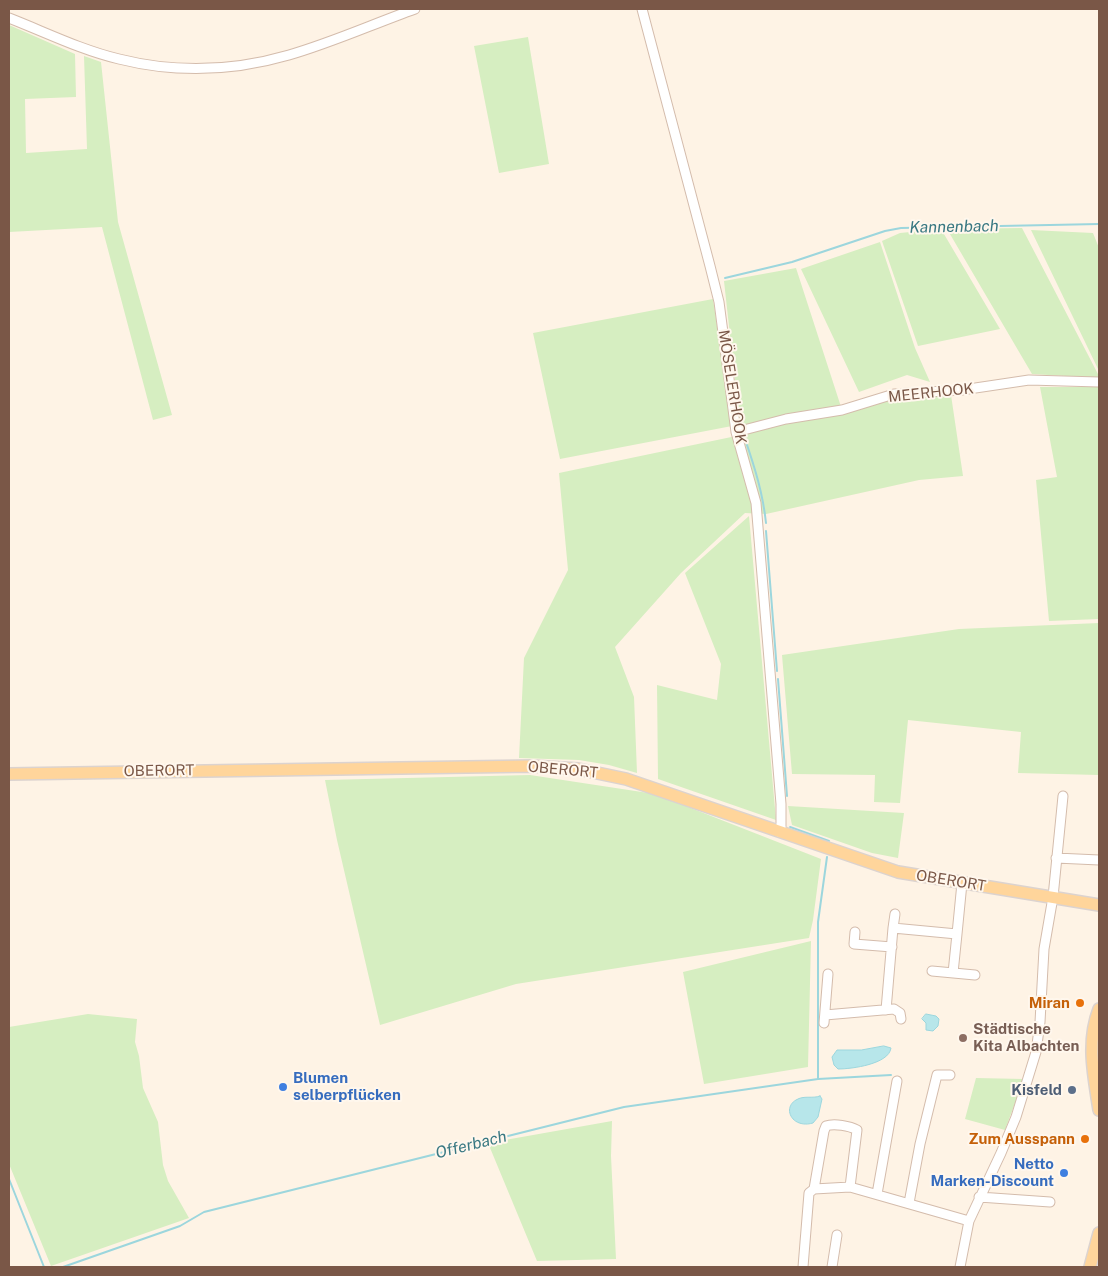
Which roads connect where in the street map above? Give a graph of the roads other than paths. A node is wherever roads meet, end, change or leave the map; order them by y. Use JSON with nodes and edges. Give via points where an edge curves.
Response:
{"nodes":[{"id":1,"x":414,"y":9,"type":"edge"},
{"id":2,"x":642,"y":9,"type":"edge"},
{"id":3,"x":9,"y":18,"type":"edge"},
{"id":4,"x":1099,"y":382,"type":"edge"},
{"id":5,"x":736,"y":432,"type":"junction"},
{"id":6,"x":9,"y":774,"type":"edge"},
{"id":7,"x":1063,"y":796,"type":"dead end"},
{"id":8,"x":779,"y":832,"type":"junction"},
{"id":9,"x":1056,"y":858,"type":"junction"},
{"id":10,"x":1099,"y":860,"type":"edge"},
{"id":11,"x":962,"y":883,"type":"junction"},
{"id":12,"x":1053,"y":897,"type":"junction"},
{"id":13,"x":1099,"y":905,"type":"edge"},
{"id":14,"x":895,"y":914,"type":"dead end"},
{"id":15,"x":894,"y":928,"type":"junction"},
{"id":16,"x":855,"y":932,"type":"dead end"},
{"id":17,"x":957,"y":934,"type":"junction"},
{"id":18,"x":892,"y":947,"type":"junction"},
{"id":19,"x":932,"y":971,"type":"dead end"},
{"id":20,"x":953,"y":973,"type":"junction"},
{"id":21,"x":828,"y":974,"type":"dead end"},
{"id":22,"x":974,"y":975,"type":"dead end"},
{"id":23,"x":1099,"y":1009,"type":"edge"},
{"id":24,"x":886,"y":1010,"type":"junction"},
{"id":25,"x":901,"y":1019,"type":"dead end"},
{"id":26,"x":950,"y":1075,"type":"dead end"},
{"id":27,"x":897,"y":1082,"type":"dead end"},
{"id":28,"x":1099,"y":1110,"type":"edge"},
{"id":29,"x":850,"y":1187,"type":"junction"},
{"id":30,"x":814,"y":1189,"type":"junction"},
{"id":31,"x":877,"y":1194,"type":"junction"},
{"id":32,"x":979,"y":1197,"type":"junction"},
{"id":33,"x":1050,"y":1202,"type":"dead end"},
{"id":34,"x":909,"y":1203,"type":"junction"},
{"id":35,"x":969,"y":1221,"type":"junction"},
{"id":36,"x":1099,"y":1233,"type":"edge"},
{"id":37,"x":837,"y":1234,"type":"dead end"},
{"id":38,"x":803,"y":1267,"type":"edge"},
{"id":39,"x":832,"y":1267,"type":"edge"},
{"id":40,"x":960,"y":1267,"type":"edge"},
{"id":41,"x":1090,"y":1267,"type":"edge"}],
"edges":[{"from":1,"to":3,"type":"street","via":[[288,55],[230,67],[203,68],[170,68],[119,59]]},
{"from":2,"to":5,"type":"street","name":"MÖSELERHOOK","via":[[719,302]]},
{"from":4,"to":5,"type":"street","name":"MEERHOOK","via":[[1029,380],[962,390],[894,394],[842,410],[786,418]]},
{"from":5,"to":8,"type":"street","name":"MÖSELERHOOK","via":[[756,503],[781,804]]},
{"from":6,"to":8,"type":"main road","name":"OBERORT","via":[[556,767],[626,779]]},
{"from":7,"to":9,"type":"street"},
{"from":8,"to":11,"type":"main road","name":"OBERORT","via":[[892,871]]},
{"from":9,"to":10,"type":"street"},
{"from":9,"to":12,"type":"street"},
{"from":11,"to":12,"type":"main road","name":"OBERORT"},
{"from":11,"to":17,"type":"street"},
{"from":12,"to":13,"type":"main road","name":"OBERORT"},
{"from":12,"to":32,"type":"street","via":[[1044,949],[1039,1036],[1034,1060],[1016,1117]]},
{"from":14,"to":15,"type":"street"},
{"from":15,"to":17,"type":"street"},
{"from":15,"to":18,"type":"street"},
{"from":16,"to":18,"type":"street","via":[[854,944]]},
{"from":17,"to":20,"type":"street"},
{"from":18,"to":24,"type":"street"},
{"from":19,"to":20,"type":"street"},
{"from":20,"to":22,"type":"street"},
{"from":21,"to":24,"type":"street","via":[[824,1019]]},
{"from":23,"to":28,"type":"main road","via":[[1093,1033],[1092,1064]]},
{"from":24,"to":25,"type":"street","via":[[898,1011]]},
{"from":26,"to":34,"type":"street","via":[[937,1075]]},
{"from":27,"to":31,"type":"street"},
{"from":29,"to":30,"type":"street"},
{"from":29,"to":30,"type":"street","via":[[857,1130],[830,1124],[824,1131]]},
{"from":29,"to":31,"type":"street"},
{"from":30,"to":38,"type":"street","via":[[808,1193]]},
{"from":31,"to":34,"type":"street"},
{"from":32,"to":33,"type":"street"},
{"from":32,"to":35,"type":"street"},
{"from":34,"to":35,"type":"street"},
{"from":35,"to":40,"type":"street"},
{"from":36,"to":41,"type":"main road"},
{"from":37,"to":39,"type":"street"}]}
